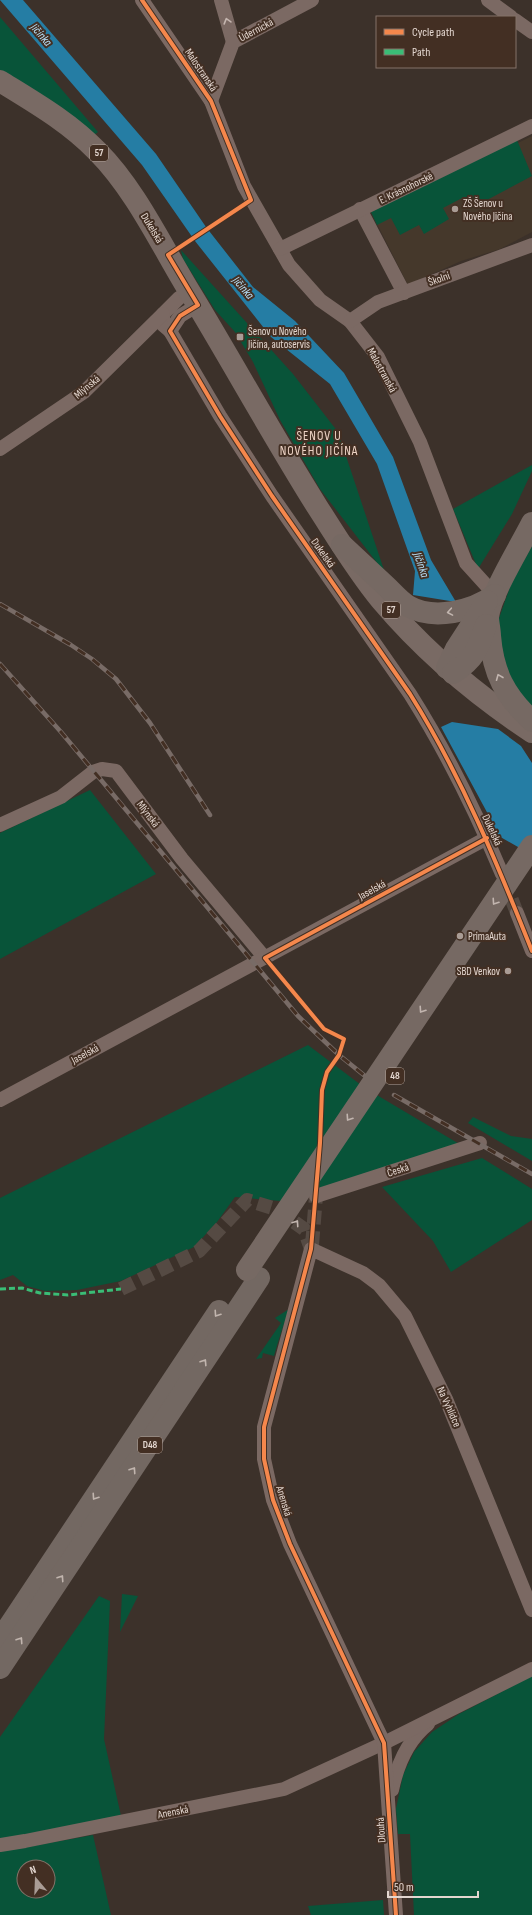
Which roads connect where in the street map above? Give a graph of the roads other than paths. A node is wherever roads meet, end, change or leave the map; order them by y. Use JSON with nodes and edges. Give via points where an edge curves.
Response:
{"nodes":[{"id":1,"x":142,"y":0,"type":"edge"},
{"id":2,"x":221,"y":0,"type":"edge"},
{"id":3,"x":312,"y":0,"type":"edge"},
{"id":4,"x":488,"y":0,"type":"edge"},
{"id":5,"x":510,"y":16,"type":"edge"},
{"id":6,"x":516,"y":21,"type":"edge"},
{"id":7,"x":532,"y":32,"type":"edge"},
{"id":8,"x":233,"y":42,"type":"junction"},
{"id":9,"x":0,"y":81,"type":"edge"},
{"id":10,"x":211,"y":101,"type":"junction"},
{"id":11,"x":532,"y":126,"type":"edge"},
{"id":12,"x":360,"y":210,"type":"junction"},
{"id":13,"x":532,"y":245,"type":"edge"},
{"id":14,"x":280,"y":250,"type":"junction"},
{"id":15,"x":404,"y":293,"type":"junction"},
{"id":16,"x":193,"y":298,"type":"junction"},
{"id":17,"x":163,"y":314,"type":"junction"},
{"id":18,"x":350,"y":321,"type":"junction"},
{"id":19,"x":153,"y":326,"type":"junction"},
{"id":20,"x":170,"y":331,"type":"junction"},
{"id":21,"x":0,"y":449,"type":"edge"},
{"id":22,"x":532,"y":523,"type":"edge"},
{"id":23,"x":342,"y":545,"type":"junction"},
{"id":24,"x":490,"y":604,"type":"junction"},
{"id":25,"x":450,"y":671,"type":"junction"},
{"id":26,"x":532,"y":720,"type":"edge"},
{"id":27,"x":532,"y":732,"type":"edge"},
{"id":28,"x":0,"y":825,"type":"edge"},
{"id":29,"x":487,"y":838,"type":"junction"},
{"id":30,"x":532,"y":846,"type":"edge"},
{"id":31,"x":532,"y":873,"type":"edge"},
{"id":32,"x":502,"y":874,"type":"tunnel mouth"},
{"id":33,"x":517,"y":913,"type":"tunnel mouth"},
{"id":34,"x":532,"y":951,"type":"edge"},
{"id":35,"x":265,"y":958,"type":"junction"},
{"id":36,"x":0,"y":1100,"type":"edge"},
{"id":37,"x":480,"y":1143,"type":"dead end"},
{"id":38,"x":316,"y":1196,"type":"dead end"},
{"id":39,"x":312,"y":1249,"type":"joint"},
{"id":40,"x":253,"y":1274,"type":"junction"},
{"id":41,"x":532,"y":1610,"type":"edge"},
{"id":42,"x":0,"y":1640,"type":"edge"},
{"id":43,"x":0,"y":1668,"type":"edge"},
{"id":44,"x":532,"y":1669,"type":"edge"},
{"id":45,"x":442,"y":1714,"type":"junction"},
{"id":46,"x":384,"y":1743,"type":"junction"},
{"id":47,"x":388,"y":1808,"type":"junction"},
{"id":48,"x":0,"y":1845,"type":"edge"},
{"id":49,"x":396,"y":1915,"type":"edge"}],
"edges":[{"from":1,"to":10,"type":"street","name":"Malostranská"},
{"from":8,"to":2,"type":"street","one_way":true},
{"from":3,"to":8,"type":"street","name":"Údernická"},
{"from":4,"to":5,"type":"street"},
{"from":6,"to":7,"type":"street"},
{"from":8,"to":10,"type":"street","name":"Údernická"},
{"from":9,"to":16,"type":"main road","name":"Dukelská","number":"57","via":[[66,123],[99,153],[132,196]]},
{"from":10,"to":14,"type":"street","name":"Malostranská","via":[[244,186]]},
{"from":11,"to":12,"type":"street","name":"E. Krásnohorské"},
{"from":12,"to":14,"type":"street","name":"E. Krásnohorské"},
{"from":12,"to":15,"type":"street"},
{"from":13,"to":15,"type":"street","name":"Školní"},
{"from":14,"to":18,"type":"street","name":"Malostranská","via":[[289,265],[320,300]]},
{"from":15,"to":18,"type":"street","name":"Školní","via":[[378,302]]},
{"from":16,"to":17,"type":"street","name":"Mlýnská","via":[[179,298]]},
{"from":16,"to":20,"type":"street"},
{"from":16,"to":23,"type":"main road","number":"57"},
{"from":17,"to":19,"type":"street","name":"Mlýnská"},
{"from":17,"to":20,"type":"street","name":"Dukelská","via":[[163,325]]},
{"from":18,"to":24,"type":"street","name":"Malostranská","via":[[378,357],[420,442],[466,563]]},
{"from":19,"to":20,"type":"street"},
{"from":19,"to":21,"type":"street","name":"Mlýnská","via":[[84,392]]},
{"from":20,"to":29,"type":"street","name":"Dukelská","via":[[220,416],[272,496],[414,700]]},
{"from":22,"to":24,"type":"highway"},
{"from":24,"to":23,"type":"highway","one_way":true,"via":[[442,613],[412,608],[402,602]]},
{"from":23,"to":25,"type":"main road","number":"57","via":[[380,599]]},
{"from":24,"to":25,"type":"highway","via":[[456,649]]},
{"from":26,"to":24,"type":"highway","one_way":true,"via":[[512,701],[499,678],[492,654]]},
{"from":25,"to":27,"type":"main road","number":"57"},
{"from":28,"to":35,"type":"street","name":"Mlýnská","via":[[61,797],[93,772],[102,769],[116,771],[182,859]]},
{"from":29,"to":32,"type":"street","name":"Dukelská"},
{"from":29,"to":35,"type":"street","name":"Jaselská"},
{"from":30,"to":40,"type":"highway","number":"48","one_way":true,"bridge":true},
{"from":40,"to":31,"type":"highway","number":"48","one_way":true},
{"from":33,"to":34,"type":"street"},
{"from":35,"to":36,"type":"street","name":"Jaselská"},
{"from":37,"to":38,"type":"street","name":"Česká"},
{"from":39,"to":41,"type":"street","name":"Na Vyhlídce","via":[[363,1273],[379,1285],[406,1316],[446,1399]]},
{"from":39,"to":46,"type":"street","name":"Anenská","via":[[264,1427],[264,1459],[273,1500],[290,1544]]},
{"from":40,"to":42,"type":"highway","number":"D48","one_way":true},
{"from":43,"to":40,"type":"highway","number":"D48","one_way":true},
{"from":44,"to":45,"type":"street","name":"Anenská"},
{"from":45,"to":46,"type":"street","name":"Anenská"},
{"from":45,"to":47,"type":"street","name":"Dlouhá","via":[[426,1726],[408,1748],[395,1772]]},
{"from":46,"to":47,"type":"street","name":"Dlouhá"},
{"from":46,"to":48,"type":"street","name":"Anenská","via":[[284,1789]]},
{"from":47,"to":49,"type":"street","name":"Dlouhá"}]}
